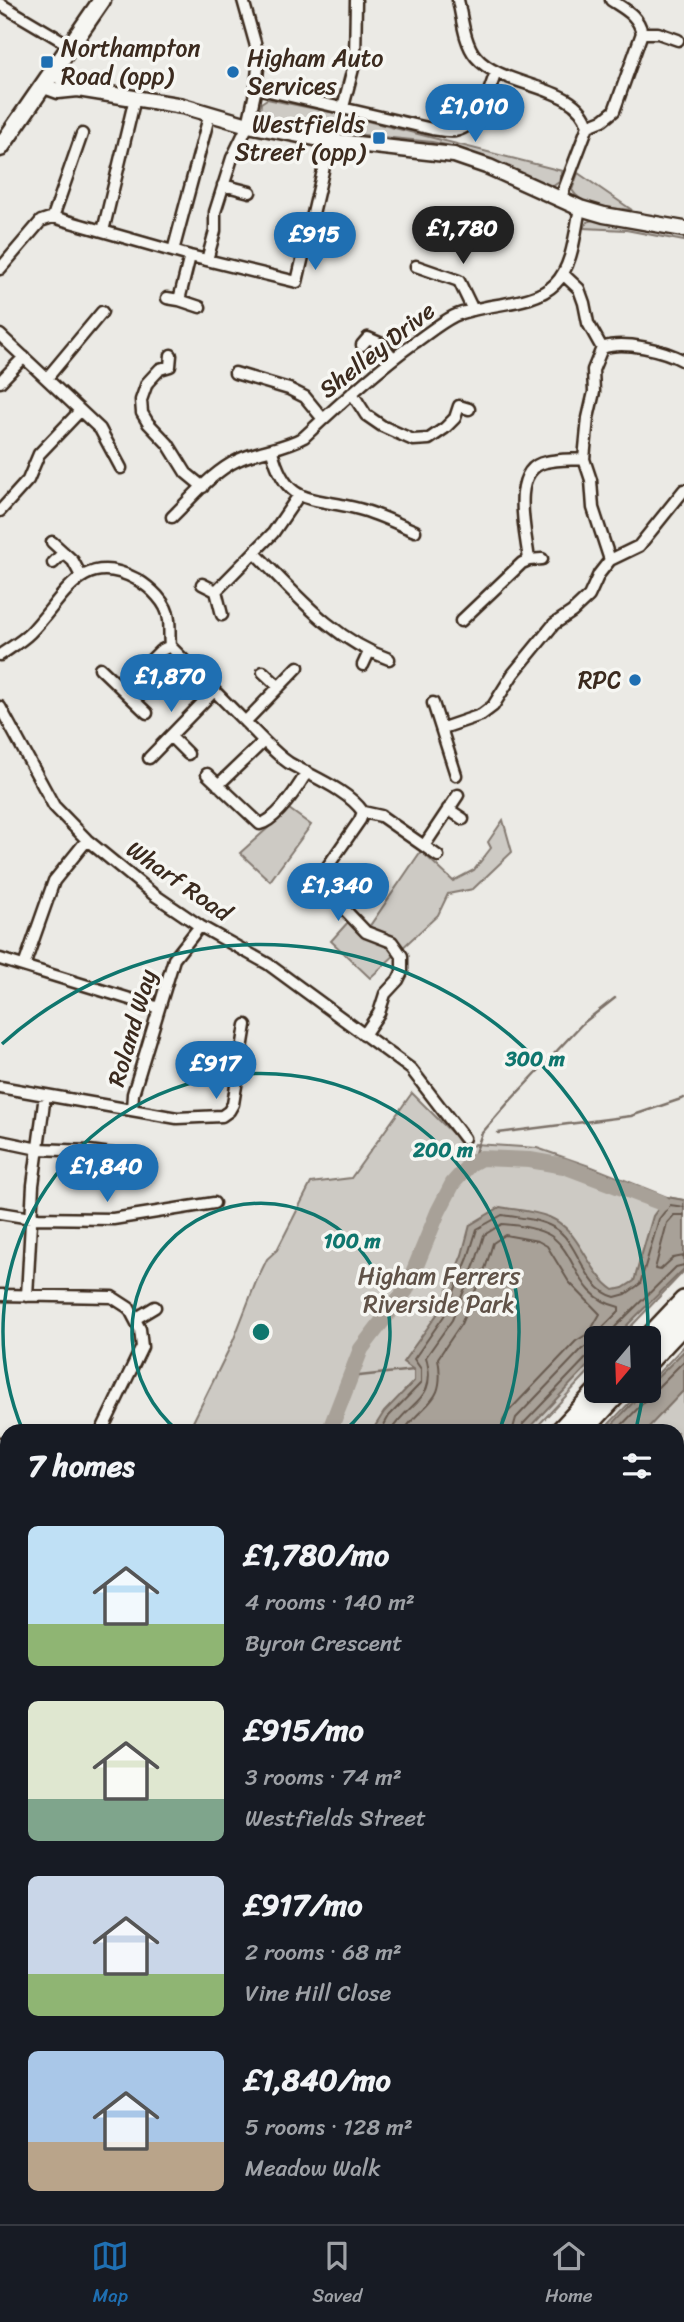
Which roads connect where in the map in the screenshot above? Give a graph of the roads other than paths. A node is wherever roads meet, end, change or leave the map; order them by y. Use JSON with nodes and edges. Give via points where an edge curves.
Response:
{"nodes":[{"id":1,"x":102,"y":0,"type":"edge"},
{"id":2,"x":243,"y":0,"type":"edge"},
{"id":3,"x":356,"y":0,"type":"edge"},
{"id":4,"x":458,"y":0,"type":"edge"},
{"id":5,"x":611,"y":0,"type":"edge"},
{"id":6,"x":0,"y":4,"type":"edge"},
{"id":7,"x":642,"y":33,"type":"junction"},
{"id":8,"x":678,"y":40,"type":"dead end"},
{"id":9,"x":71,"y":46,"type":"junction"},
{"id":10,"x":496,"y":72,"type":"junction"},
{"id":11,"x":48,"y":79,"type":"junction"},
{"id":12,"x":256,"y":88,"type":"junction"},
{"id":13,"x":135,"y":99,"type":"junction"},
{"id":14,"x":343,"y":107,"type":"junction"},
{"id":15,"x":210,"y":113,"type":"junction"},
{"id":16,"x":248,"y":125,"type":"junction"},
{"id":17,"x":588,"y":126,"type":"junction"},
{"id":18,"x":82,"y":134,"type":"dead end"},
{"id":19,"x":330,"y":141,"type":"junction"},
{"id":20,"x":0,"y":148,"type":"edge"},
{"id":21,"x":223,"y":185,"type":"junction"},
{"id":22,"x":250,"y":192,"type":"dead end"},
{"id":23,"x":560,"y":200,"type":"junction"},
{"id":24,"x":580,"y":208,"type":"junction"},
{"id":25,"x":52,"y":217,"type":"junction"},
{"id":26,"x":684,"y":229,"type":"edge"},
{"id":27,"x":103,"y":231,"type":"junction"},
{"id":28,"x":173,"y":251,"type":"junction"},
{"id":29,"x":190,"y":256,"type":"junction"},
{"id":30,"x":207,"y":260,"type":"junction"},
{"id":31,"x":416,"y":266,"type":"dead end"},
{"id":32,"x":0,"y":269,"type":"edge"},
{"id":33,"x":563,"y":274,"type":"junction"},
{"id":34,"x":167,"y":298,"type":"dead end"},
{"id":35,"x":179,"y":300,"type":"junction"},
{"id":36,"x":200,"y":307,"type":"dead end"},
{"id":37,"x":473,"y":310,"type":"junction"},
{"id":38,"x":102,"y":312,"type":"dead end"},
{"id":39,"x":0,"y":335,"type":"edge"},
{"id":40,"x":362,"y":345,"type":"dead end"},
{"id":41,"x":602,"y":348,"type":"junction"},
{"id":42,"x":171,"y":355,"type":"dead end"},
{"id":43,"x":23,"y":357,"type":"junction"},
{"id":44,"x":393,"y":358,"type":"junction"},
{"id":45,"x":684,"y":361,"type":"edge"},
{"id":46,"x":235,"y":373,"type":"dead end"},
{"id":47,"x":47,"y":378,"type":"junction"},
{"id":48,"x":0,"y":382,"type":"edge"},
{"id":49,"x":352,"y":393,"type":"junction"},
{"id":50,"x":469,"y":409,"type":"dead end"},
{"id":51,"x":80,"y":411,"type":"junction"},
{"id":52,"x":323,"y":419,"type":"junction"},
{"id":53,"x":272,"y":451,"type":"junction"},
{"id":54,"x":584,"y":459,"type":"junction"},
{"id":55,"x":121,"y":468,"type":"dead end"},
{"id":56,"x":203,"y":487,"type":"junction"},
{"id":57,"x":684,"y":490,"type":"edge"},
{"id":58,"x":299,"y":495,"type":"junction"},
{"id":59,"x":0,"y":511,"type":"edge"},
{"id":60,"x":172,"y":517,"type":"dead end"},
{"id":61,"x":415,"y":531,"type":"dead end"},
{"id":62,"x":52,"y":542,"type":"dead end"},
{"id":63,"x":255,"y":552,"type":"junction"},
{"id":64,"x":63,"y":553,"type":"junction"},
{"id":65,"x":542,"y":559,"type":"dead end"},
{"id":66,"x":529,"y":560,"type":"junction"},
{"id":67,"x":610,"y":560,"type":"junction"},
{"id":68,"x":53,"y":563,"type":"dead end"},
{"id":69,"x":81,"y":576,"type":"junction"},
{"id":70,"x":202,"y":584,"type":"dead end"},
{"id":71,"x":216,"y":591,"type":"junction"},
{"id":72,"x":222,"y":615,"type":"dead end"},
{"id":73,"x":461,"y":621,"type":"dead end"},
{"id":74,"x":170,"y":646,"type":"junction"},
{"id":75,"x":369,"y":652,"type":"junction"},
{"id":76,"x":0,"y":655,"type":"edge"},
{"id":77,"x":389,"y":659,"type":"dead end"},
{"id":78,"x":363,"y":665,"type":"dead end"},
{"id":79,"x":298,"y":667,"type":"dead end"},
{"id":80,"x":100,"y":668,"type":"dead end"},
{"id":81,"x":263,"y":672,"type":"dead end"},
{"id":82,"x":279,"y":687,"type":"junction"},
{"id":83,"x":122,"y":689,"type":"junction"},
{"id":84,"x":214,"y":691,"type":"junction"},
{"id":85,"x":433,"y":703,"type":"dead end"},
{"id":86,"x":0,"y":706,"type":"edge"},
{"id":87,"x":147,"y":713,"type":"dead end"},
{"id":88,"x":245,"y":722,"type":"junction"},
{"id":89,"x":443,"y":728,"type":"junction"},
{"id":90,"x":171,"y":737,"type":"junction"},
{"id":91,"x":264,"y":741,"type":"junction"},
{"id":92,"x":188,"y":754,"type":"dead end"},
{"id":93,"x":149,"y":758,"type":"dead end"},
{"id":94,"x":307,"y":772,"type":"junction"},
{"id":95,"x":208,"y":774,"type":"dead end"},
{"id":96,"x":456,"y":775,"type":"dead end"},
{"id":97,"x":218,"y":785,"type":"junction"},
{"id":98,"x":458,"y":796,"type":"dead end"},
{"id":99,"x":448,"y":809,"type":"junction"},
{"id":100,"x":363,"y":812,"type":"junction"},
{"id":101,"x":463,"y":819,"type":"dead end"},
{"id":102,"x":87,"y":840,"type":"junction"},
{"id":103,"x":424,"y":846,"type":"junction"},
{"id":104,"x":438,"y":856,"type":"dead end"},
{"id":105,"x":200,"y":926,"type":"junction"},
{"id":106,"x":0,"y":959,"type":"edge"},
{"id":107,"x":24,"y":966,"type":"junction"},
{"id":108,"x":159,"y":1008,"type":"junction"},
{"id":109,"x":246,"y":1025,"type":"dead end"},
{"id":110,"x":364,"y":1035,"type":"junction"},
{"id":111,"x":0,"y":1087,"type":"edge"},
{"id":112,"x":45,"y":1095,"type":"junction"},
{"id":113,"x":132,"y":1109,"type":"junction"},
{"id":114,"x":464,"y":1138,"type":"dead end"},
{"id":115,"x":0,"y":1141,"type":"edge"},
{"id":116,"x":38,"y":1149,"type":"junction"},
{"id":117,"x":136,"y":1170,"type":"dead end"},
{"id":118,"x":214,"y":1202,"type":"dead end"},
{"id":119,"x":0,"y":1213,"type":"edge"},
{"id":120,"x":31,"y":1218,"type":"junction"},
{"id":121,"x":0,"y":1295,"type":"edge"},
{"id":122,"x":27,"y":1296,"type":"junction"},
{"id":123,"x":684,"y":1301,"type":"edge"},
{"id":124,"x":155,"y":1307,"type":"dead end"},
{"id":125,"x":135,"y":1319,"type":"junction"},
{"id":126,"x":684,"y":1323,"type":"edge"},
{"id":127,"x":660,"y":1326,"type":"edge"},
{"id":128,"x":662,"y":1346,"type":"edge"},
{"id":129,"x":586,"y":1404,"type":"edge"},
{"id":130,"x":607,"y":1404,"type":"edge"},
{"id":131,"x":105,"y":1424,"type":"edge"},
{"id":132,"x":567,"y":1424,"type":"edge"},
{"id":133,"x":588,"y":1424,"type":"edge"}],
"edges":[{"from":1,"to":9,"type":"main road"},
{"from":2,"to":12,"type":"street","via":[[259,57]]},
{"from":3,"to":14,"type":"street","via":[[355,61]]},
{"from":4,"to":10,"type":"street","via":[[473,54]]},
{"from":5,"to":7,"type":"street","via":[[631,12]]},
{"from":6,"to":9,"type":"street"},
{"from":7,"to":8,"type":"street"},
{"from":7,"to":17,"type":"street","via":[[614,111]]},
{"from":9,"to":11,"type":"main road"},
{"from":10,"to":14,"type":"street","via":[[472,122],[455,131]]},
{"from":10,"to":17,"type":"street","via":[[573,102]]},
{"from":11,"to":13,"type":"main road"},
{"from":11,"to":20,"type":"main road"},
{"from":12,"to":14,"type":"street"},
{"from":12,"to":16,"type":"street"},
{"from":13,"to":15,"type":"main road"},
{"from":13,"to":27,"type":"street"},
{"from":15,"to":16,"type":"main road"},
{"from":15,"to":28,"type":"street"},
{"from":16,"to":19,"type":"main road"},
{"from":16,"to":21,"type":"street"},
{"from":17,"to":23,"type":"street"},
{"from":18,"to":25,"type":"street"},
{"from":19,"to":23,"type":"main road","via":[[454,155]]},
{"from":19,"to":30,"type":"street","via":[[297,282]]},
{"from":21,"to":22,"type":"street"},
{"from":21,"to":30,"type":"street"},
{"from":23,"to":24,"type":"main road"},
{"from":24,"to":26,"type":"main road"},
{"from":24,"to":33,"type":"street"},
{"from":25,"to":27,"type":"street"},
{"from":25,"to":32,"type":"street","via":[[41,221]]},
{"from":27,"to":28,"type":"street"},
{"from":28,"to":29,"type":"street"},
{"from":29,"to":30,"type":"street"},
{"from":29,"to":35,"type":"street"},
{"from":31,"to":37,"type":"street","via":[[459,281]]},
{"from":33,"to":37,"type":"street","name":"Shelley Drive","via":[[536,296]]},
{"from":33,"to":41,"type":"street","via":[[579,289],[588,323]]},
{"from":34,"to":35,"type":"street"},
{"from":35,"to":36,"type":"street"},
{"from":37,"to":44,"type":"street","name":"Shelley Drive","via":[[454,316]]},
{"from":38,"to":47,"type":"street"},
{"from":39,"to":43,"type":"street"},
{"from":40,"to":44,"type":"street","via":[[369,338],[382,344]]},
{"from":41,"to":45,"type":"street","via":[[650,349]]},
{"from":41,"to":54,"type":"street","via":[[593,370]]},
{"from":42,"to":56,"type":"street","via":[[170,366],[159,369],[148,383],[141,400],[142,413],[186,473]]},
{"from":43,"to":47,"type":"street"},
{"from":43,"to":48,"type":"street"},
{"from":44,"to":49,"type":"street","name":"Shelley Drive"},
{"from":46,"to":52,"type":"street","via":[[305,397]]},
{"from":47,"to":51,"type":"street"},
{"from":49,"to":50,"type":"street","via":[[366,415],[414,440],[429,439],[445,428],[459,406]]},
{"from":49,"to":52,"type":"street","name":"Shelley Drive"},
{"from":51,"to":55,"type":"street","via":[[100,429]]},
{"from":51,"to":59,"type":"street","via":[[39,454],[27,480]]},
{"from":52,"to":53,"type":"street","name":"Shelley Drive","via":[[304,437]]},
{"from":53,"to":56,"type":"street","name":"Shelley Drive","via":[[232,463]]},
{"from":53,"to":58,"type":"street","via":[[279,474]]},
{"from":54,"to":66,"type":"street","via":[[544,462],[529,470],[523,484]]},
{"from":54,"to":67,"type":"street"},
{"from":56,"to":60,"type":"street","name":"Shelley Drive"},
{"from":57,"to":67,"type":"street","via":[[639,546]]},
{"from":58,"to":61,"type":"street","via":[[358,508]]},
{"from":58,"to":63,"type":"street"},
{"from":62,"to":64,"type":"street"},
{"from":63,"to":71,"type":"street"},
{"from":63,"to":75,"type":"street","via":[[315,613]]},
{"from":64,"to":68,"type":"street"},
{"from":64,"to":69,"type":"street"},
{"from":65,"to":66,"type":"street"},
{"from":66,"to":73,"type":"street"},
{"from":67,"to":89,"type":"street","via":[[589,596],[554,624],[513,674],[494,706]]},
{"from":69,"to":74,"type":"street","via":[[126,568],[167,609]]},
{"from":69,"to":76,"type":"street","via":[[30,633]]},
{"from":70,"to":71,"type":"street"},
{"from":71,"to":72,"type":"street"},
{"from":74,"to":83,"type":"street"},
{"from":74,"to":84,"type":"street"},
{"from":75,"to":77,"type":"street"},
{"from":75,"to":78,"type":"street"},
{"from":79,"to":82,"type":"street"},
{"from":80,"to":83,"type":"street"},
{"from":81,"to":82,"type":"street"},
{"from":82,"to":88,"type":"street"},
{"from":83,"to":87,"type":"street"},
{"from":84,"to":88,"type":"street"},
{"from":84,"to":90,"type":"street"},
{"from":85,"to":89,"type":"street"},
{"from":86,"to":102,"type":"street","name":"Wharf Road","via":[[54,806]]},
{"from":88,"to":91,"type":"street"},
{"from":89,"to":96,"type":"street"},
{"from":90,"to":92,"type":"street"},
{"from":90,"to":93,"type":"street"},
{"from":91,"to":94,"type":"street"},
{"from":91,"to":97,"type":"street"},
{"from":94,"to":97,"type":"street","via":[[264,824],[256,822]]},
{"from":94,"to":100,"type":"street"},
{"from":95,"to":97,"type":"street"},
{"from":98,"to":99,"type":"street"},
{"from":99,"to":101,"type":"street"},
{"from":99,"to":103,"type":"street"},
{"from":100,"to":103,"type":"street","via":[[381,816]]},
{"from":100,"to":110,"type":"street","via":[[320,880],[366,932],[392,942],[402,956],[402,972]]},
{"from":102,"to":105,"type":"street","name":"Wharf Road"},
{"from":102,"to":107,"type":"street","via":[[54,881]]},
{"from":103,"to":104,"type":"street"},
{"from":105,"to":108,"type":"street","name":"Roland Way","via":[[174,959]]},
{"from":105,"to":110,"type":"street","name":"Wharf Road","via":[[268,964]]},
{"from":106,"to":107,"type":"street"},
{"from":107,"to":108,"type":"street"},
{"from":108,"to":113,"type":"street","name":"Roland Way"},
{"from":109,"to":113,"type":"street","via":[[229,1111],[222,1116],[177,1118]]},
{"from":110,"to":114,"type":"street","name":"Wharf Road","via":[[411,1069]]},
{"from":111,"to":112,"type":"street"},
{"from":112,"to":113,"type":"street"},
{"from":112,"to":116,"type":"street"},
{"from":115,"to":116,"type":"street"},
{"from":116,"to":117,"type":"street","via":[[126,1156]]},
{"from":116,"to":120,"type":"street"},
{"from":118,"to":120,"type":"street","via":[[113,1219]]},
{"from":119,"to":120,"type":"street"},
{"from":120,"to":122,"type":"street"},
{"from":121,"to":122,"type":"street"},
{"from":122,"to":125,"type":"street","via":[[112,1297],[129,1308]]},
{"from":123,"to":127,"type":"highway"},
{"from":124,"to":125,"type":"street"},
{"from":125,"to":131,"type":"street","via":[[142,1347]]},
{"from":126,"to":128,"type":"highway"},
{"from":129,"to":132,"type":"highway"},
{"from":130,"to":133,"type":"highway"}]}
